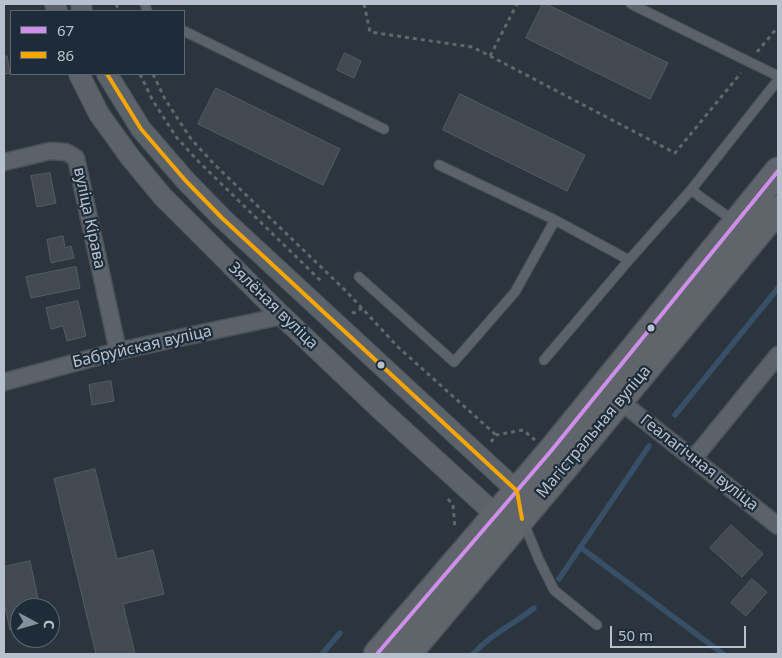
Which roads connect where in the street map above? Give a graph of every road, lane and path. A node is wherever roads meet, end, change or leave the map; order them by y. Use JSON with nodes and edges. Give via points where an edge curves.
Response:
{"nodes":[{"id":1,"x":364,"y":4,"type":"edge"},
{"id":2,"x":517,"y":4,"type":"edge"},
{"id":3,"x":631,"y":4,"type":"edge"},
{"id":4,"x":778,"y":27,"type":"edge"},
{"id":5,"x":185,"y":31,"type":"edge"},
{"id":6,"x":490,"y":56,"type":"junction"},
{"id":7,"x":750,"y":62,"type":"junction"},
{"id":8,"x":79,"y":75,"type":"edge"},
{"id":9,"x":108,"y":75,"type":"edge"},
{"id":10,"x":140,"y":75,"type":"edge"},
{"id":11,"x":154,"y":75,"type":"edge"},
{"id":12,"x":778,"y":78,"type":"edge"},
{"id":13,"x":384,"y":129,"type":"dead end"},
{"id":14,"x":4,"y":162,"type":"edge"},
{"id":15,"x":439,"y":165,"type":"dead end"},
{"id":16,"x":778,"y":171,"type":"edge"},
{"id":17,"x":691,"y":190,"type":"junction"},
{"id":18,"x":778,"y":209,"type":"edge"},
{"id":19,"x":555,"y":220,"type":"junction"},
{"id":20,"x":736,"y":222,"type":"junction"},
{"id":21,"x":629,"y":260,"type":"junction"},
{"id":22,"x":359,"y":277,"type":"dead end"},
{"id":23,"x":326,"y":286,"type":"dead end"},
{"id":24,"x":347,"y":306,"type":"dead end"},
{"id":25,"x":362,"y":308,"type":"junction"},
{"id":26,"x":282,"y":316,"type":"junction"},
{"id":27,"x":118,"y":352,"type":"junction"},
{"id":28,"x":778,"y":354,"type":"edge"},
{"id":29,"x":544,"y":360,"type":"dead end"},
{"id":30,"x":4,"y":382,"type":"edge"},
{"id":31,"x":620,"y":400,"type":"junction"},
{"id":32,"x":496,"y":435,"type":"junction"},
{"id":33,"x":538,"y":443,"type":"dead end"},
{"id":34,"x":487,"y":446,"type":"dead end"},
{"id":35,"x":694,"y":458,"type":"junction"},
{"id":36,"x":517,"y":491,"type":"junction"},
{"id":37,"x":446,"y":496,"type":"dead end"},
{"id":38,"x":496,"y":515,"type":"junction"},
{"id":39,"x":522,"y":519,"type":"junction"},
{"id":40,"x":778,"y":526,"type":"edge"},
{"id":41,"x":455,"y":533,"type":"dead end"},
{"id":42,"x":598,"y":625,"type":"dead end"},
{"id":43,"x":377,"y":654,"type":"edge"},
{"id":44,"x":408,"y":654,"type":"edge"}],
"edges":[{"from":1,"to":6,"type":"path","via":[[370,32],[472,47]]},
{"from":2,"to":6,"type":"path"},
{"from":3,"to":7,"type":"lane"},
{"from":4,"to":7,"type":"path"},
{"from":5,"to":13,"type":"lane"},
{"from":6,"to":7,"type":"path","via":[[675,153]]},
{"from":7,"to":12,"type":"lane"},
{"from":8,"to":26,"type":"street","name":"Зялёная вуліца","via":[[99,114],[163,197]]},
{"from":9,"to":36,"type":"street","name":"Зялёная вуліца","via":[[141,129],[222,218]]},
{"from":10,"to":23,"type":"path","via":[[177,138]]},
{"from":11,"to":25,"type":"path","via":[[191,139]]},
{"from":12,"to":17,"type":"lane"},
{"from":14,"to":27,"type":"street","name":"вуліца Кірава","via":[[50,151],[66,152],[76,158]]},
{"from":15,"to":19,"type":"lane"},
{"from":16,"to":20,"type":"main road","name":"Магістральная вуліца"},
{"from":17,"to":20,"type":"lane"},
{"from":17,"to":21,"type":"lane"},
{"from":18,"to":31,"type":"main road","name":"Магістральная вуліца"},
{"from":19,"to":21,"type":"lane"},
{"from":19,"to":22,"type":"lane","via":[[515,292],[454,362]]},
{"from":20,"to":36,"type":"main road","name":"Магістральная вуліца"},
{"from":21,"to":29,"type":"lane"},
{"from":24,"to":25,"type":"path","via":[[354,313]]},
{"from":25,"to":32,"type":"path","via":[[398,347]]},
{"from":26,"to":27,"type":"street","name":"Бабруйская вуліца"},
{"from":26,"to":38,"type":"street","name":"Зялёная вуліца"},
{"from":27,"to":30,"type":"street","name":"Бабруйская вуліца"},
{"from":28,"to":35,"type":"street"},
{"from":31,"to":35,"type":"street","name":"Геалагічная вуліца"},
{"from":31,"to":39,"type":"main road","name":"Магістральная вуліца"},
{"from":32,"to":33,"type":"path","via":[[523,430]]},
{"from":32,"to":34,"type":"path"},
{"from":35,"to":40,"type":"street","name":"Геалагічная вуліца"},
{"from":36,"to":38,"type":"main road","name":"Магістральная вуліца"},
{"from":36,"to":39,"type":"street"},
{"from":37,"to":41,"type":"path","via":[[453,505]]},
{"from":38,"to":39,"type":"street"},
{"from":38,"to":43,"type":"main road","name":"Магістральная вуліца"},
{"from":39,"to":42,"type":"lane","via":[[554,590]]},
{"from":39,"to":44,"type":"main road","name":"Магістральная вуліца"}]}
